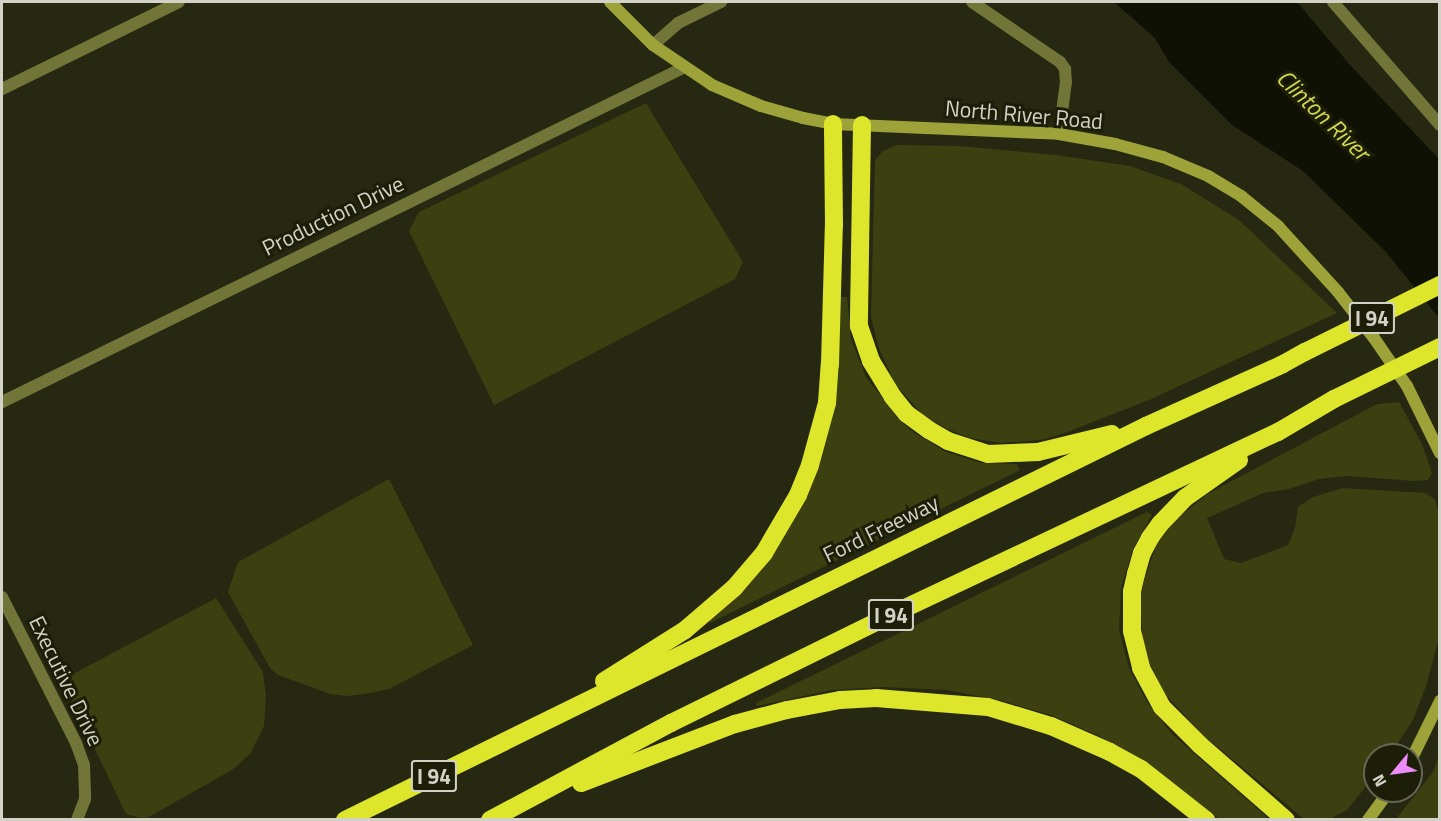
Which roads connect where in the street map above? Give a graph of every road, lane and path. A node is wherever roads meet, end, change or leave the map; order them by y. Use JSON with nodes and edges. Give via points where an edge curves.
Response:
{"nodes":[{"id":1,"x":179,"y":2,"type":"edge"},
{"id":2,"x":610,"y":2,"type":"edge"},
{"id":3,"x":721,"y":2,"type":"edge"},
{"id":4,"x":972,"y":2,"type":"edge"},
{"id":5,"x":1333,"y":2,"type":"edge"},
{"id":6,"x":653,"y":45,"type":"junction"},
{"id":7,"x":683,"y":68,"type":"junction"},
{"id":8,"x":2,"y":89,"type":"edge"},
{"id":9,"x":833,"y":124,"type":"junction"},
{"id":10,"x":862,"y":125,"type":"junction"},
{"id":11,"x":1440,"y":125,"type":"edge"},
{"id":12,"x":1059,"y":134,"type":"junction"},
{"id":13,"x":1440,"y":285,"type":"edge"},
{"id":14,"x":1440,"y":346,"type":"edge"},
{"id":15,"x":2,"y":402,"type":"edge"},
{"id":16,"x":1146,"y":426,"type":"junction"},
{"id":17,"x":1278,"y":432,"type":"junction"},
{"id":18,"x":1440,"y":453,"type":"edge"},
{"id":19,"x":2,"y":597,"type":"edge"},
{"id":20,"x":1440,"y":701,"type":"edge"},
{"id":21,"x":522,"y":732,"type":"junction"},
{"id":22,"x":1419,"y":743,"type":"edge"},
{"id":23,"x":1176,"y":795,"type":"junction"},
{"id":24,"x":1380,"y":803,"type":"edge"},
{"id":25,"x":509,"y":810,"type":"junction"},
{"id":26,"x":77,"y":819,"type":"edge"},
{"id":27,"x":345,"y":819,"type":"edge"},
{"id":28,"x":490,"y":819,"type":"edge"},
{"id":29,"x":1189,"y":819,"type":"edge"},
{"id":30,"x":1206,"y":819,"type":"edge"},
{"id":31,"x":1286,"y":819,"type":"edge"},
{"id":32,"x":1368,"y":819,"type":"edge"}],
"edges":[{"from":1,"to":8,"type":"street"},
{"from":2,"to":6,"type":"street","name":"North River Road"},
{"from":3,"to":6,"type":"street","via":[[678,23]]},
{"from":4,"to":12,"type":"street","via":[[1060,62],[1066,76]]},
{"from":5,"to":11,"type":"street"},
{"from":6,"to":7,"type":"street","name":"North River Road"},
{"from":7,"to":9,"type":"street","name":"North River Road","via":[[742,99]]},
{"from":7,"to":15,"type":"street","name":"Production Drive"},
{"from":9,"to":10,"type":"street","name":"North River Road"},
{"from":9,"to":21,"type":"highway","via":[[834,225],[827,403],[798,495],[764,554],[734,588],[685,630]]},
{"from":10,"to":12,"type":"street","name":"North River Road"},
{"from":10,"to":16,"type":"highway","via":[[859,326],[880,380],[907,414],[948,441],[988,454],[1038,452]]},
{"from":12,"to":18,"type":"street","name":"North River Road","via":[[1163,157],[1208,176],[1278,226],[1374,338],[1407,386]]},
{"from":13,"to":16,"type":"highway","name":"Ford Freeway","number":"I 94","bridge":true,"via":[[1283,364]]},
{"from":14,"to":17,"type":"highway","number":"I 94","bridge":true},
{"from":16,"to":21,"type":"highway","name":"Ford Freeway","number":"I 94"},
{"from":17,"to":25,"type":"highway","number":"I 94","via":[[671,723]]},
{"from":17,"to":31,"type":"highway","via":[[1185,498],[1160,524],[1142,552],[1131,610],[1136,653],[1150,689],[1162,707]]},
{"from":19,"to":26,"type":"street","name":"Executive Drive","via":[[84,765],[84,799]]},
{"from":20,"to":22,"type":"street"},
{"from":21,"to":27,"type":"highway","name":"Ford Freeway","number":"I 94"},
{"from":23,"to":25,"type":"highway","via":[[1110,752],[1018,715],[988,707],[876,698],[840,700],[735,724]]},
{"from":23,"to":29,"type":"highway"},
{"from":23,"to":30,"type":"highway"},
{"from":24,"to":32,"type":"street"},
{"from":25,"to":28,"type":"highway","number":"I 94"}]}
